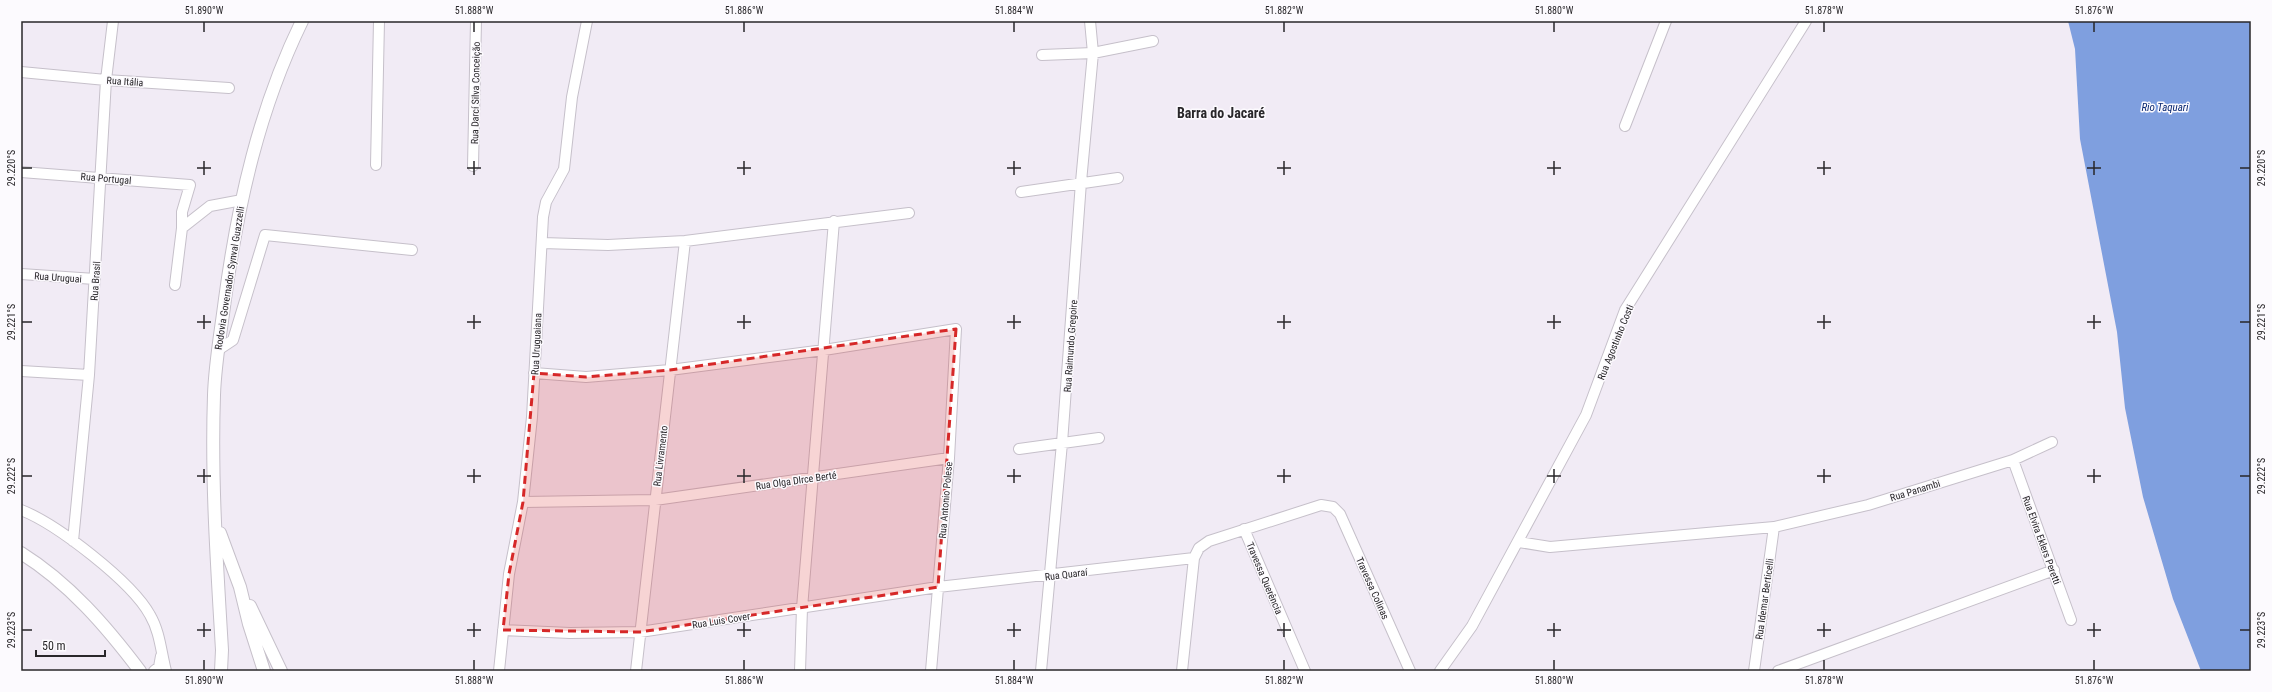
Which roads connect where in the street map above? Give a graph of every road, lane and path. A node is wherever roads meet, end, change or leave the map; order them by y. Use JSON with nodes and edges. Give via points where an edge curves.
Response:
{"nodes":[{"id":1,"x":113,"y":21,"type":"edge"},
{"id":2,"x":302,"y":21,"type":"edge"},
{"id":3,"x":379,"y":21,"type":"edge"},
{"id":4,"x":476,"y":21,"type":"edge"},
{"id":5,"x":587,"y":21,"type":"edge"},
{"id":6,"x":1090,"y":21,"type":"edge"},
{"id":7,"x":1666,"y":21,"type":"edge"},
{"id":8,"x":1806,"y":21,"type":"edge"},
{"id":9,"x":1153,"y":40,"type":"dead end"},
{"id":10,"x":1093,"y":53,"type":"junction"},
{"id":11,"x":1042,"y":55,"type":"dead end"},
{"id":12,"x":21,"y":72,"type":"edge"},
{"id":13,"x":106,"y":80,"type":"junction"},
{"id":14,"x":229,"y":88,"type":"dead end"},
{"id":15,"x":1625,"y":126,"type":"dead end"},
{"id":16,"x":376,"y":165,"type":"dead end"},
{"id":17,"x":473,"y":166,"type":"dead end"},
{"id":18,"x":21,"y":172,"type":"edge"},
{"id":19,"x":102,"y":177,"type":"junction"},
{"id":20,"x":1118,"y":178,"type":"dead end"},
{"id":21,"x":1081,"y":182,"type":"junction"},
{"id":22,"x":1021,"y":192,"type":"dead end"},
{"id":23,"x":242,"y":200,"type":"junction"},
{"id":24,"x":908,"y":213,"type":"dead end"},
{"id":25,"x":834,"y":222,"type":"junction"},
{"id":26,"x":182,"y":228,"type":"junction"},
{"id":27,"x":685,"y":242,"type":"junction"},
{"id":28,"x":542,"y":243,"type":"junction"},
{"id":29,"x":412,"y":250,"type":"dead end"},
{"id":30,"x":21,"y":274,"type":"edge"},
{"id":31,"x":95,"y":279,"type":"junction"},
{"id":32,"x":175,"y":286,"type":"dead end"},
{"id":33,"x":218,"y":350,"type":"junction"},
{"id":34,"x":824,"y":350,"type":"junction"},
{"id":35,"x":670,"y":370,"type":"junction"},
{"id":36,"x":21,"y":371,"type":"edge"},
{"id":37,"x":534,"y":373,"type":"junction"},
{"id":38,"x":89,"y":375,"type":"junction"},
{"id":39,"x":1099,"y":438,"type":"dead end"},
{"id":40,"x":2052,"y":442,"type":"dead end"},
{"id":41,"x":1062,"y":443,"type":"junction"},
{"id":42,"x":1019,"y":449,"type":"dead end"},
{"id":43,"x":949,"y":458,"type":"junction"},
{"id":44,"x":2013,"y":460,"type":"junction"},
{"id":45,"x":813,"y":477,"type":"junction"},
{"id":46,"x":655,"y":500,"type":"junction"},
{"id":47,"x":523,"y":502,"type":"junction"},
{"id":48,"x":21,"y":510,"type":"edge"},
{"id":49,"x":216,"y":522,"type":"junction"},
{"id":50,"x":1774,"y":527,"type":"junction"},
{"id":51,"x":1244,"y":529,"type":"junction"},
{"id":52,"x":73,"y":541,"type":"junction"},
{"id":53,"x":1519,"y":542,"type":"junction"},
{"id":54,"x":21,"y":553,"type":"edge"},
{"id":55,"x":1194,"y":558,"type":"junction"},
{"id":56,"x":2054,"y":570,"type":"junction"},
{"id":57,"x":1049,"y":576,"type":"junction"},
{"id":58,"x":240,"y":587,"type":"junction"},
{"id":59,"x":938,"y":587,"type":"junction"},
{"id":60,"x":802,"y":608,"type":"junction"},
{"id":61,"x":2071,"y":620,"type":"dead end"},
{"id":62,"x":503,"y":630,"type":"junction"},
{"id":63,"x":640,"y":632,"type":"junction"},
{"id":64,"x":162,"y":654,"type":"junction"},
{"id":65,"x":140,"y":671,"type":"edge"},
{"id":66,"x":154,"y":671,"type":"edge"},
{"id":67,"x":166,"y":671,"type":"edge"},
{"id":68,"x":221,"y":671,"type":"edge"},
{"id":69,"x":264,"y":671,"type":"edge"},
{"id":70,"x":281,"y":671,"type":"edge"},
{"id":71,"x":499,"y":671,"type":"edge"},
{"id":72,"x":636,"y":671,"type":"edge"},
{"id":73,"x":800,"y":671,"type":"edge"},
{"id":74,"x":931,"y":671,"type":"edge"},
{"id":75,"x":1041,"y":671,"type":"edge"},
{"id":76,"x":1182,"y":671,"type":"edge"},
{"id":77,"x":1305,"y":671,"type":"edge"},
{"id":78,"x":1410,"y":671,"type":"edge"},
{"id":79,"x":1440,"y":671,"type":"edge"},
{"id":80,"x":1754,"y":671,"type":"edge"},
{"id":81,"x":1778,"y":671,"type":"edge"}],
"edges":[{"from":1,"to":13,"type":"street","name":"Rua Brasil"},
{"from":2,"to":23,"type":"main road","name":"Rodovia Governador Synval Guazzelli","via":[[282,63],[248,171]]},
{"from":3,"to":16,"type":"street"},
{"from":4,"to":17,"type":"street","name":"Rua Darcí Silva Conceição"},
{"from":5,"to":28,"type":"street","name":"Rua Uruguaiana","via":[[572,97],[564,169],[546,202]]},
{"from":6,"to":10,"type":"street","name":"Rua Raimundo Gregoire"},
{"from":7,"to":15,"type":"street"},
{"from":8,"to":53,"type":"street","name":"Rua Agostinho Costi","via":[[1625,310],[1586,415]]},
{"from":9,"to":10,"type":"street"},
{"from":10,"to":11,"type":"street"},
{"from":10,"to":21,"type":"street","name":"Rua Raimundo Gregoire"},
{"from":12,"to":13,"type":"street","name":"Rua Itália"},
{"from":13,"to":14,"type":"street","name":"Rua Itália"},
{"from":13,"to":19,"type":"street","name":"Rua Brasil"},
{"from":18,"to":19,"type":"street","name":"Rua Portugal"},
{"from":19,"to":26,"type":"street","name":"Rua Portugal","via":[[190,185],[182,212]]},
{"from":19,"to":31,"type":"street","name":"Rua Brasil"},
{"from":20,"to":21,"type":"street"},
{"from":21,"to":22,"type":"street"},
{"from":21,"to":41,"type":"street","name":"Rua Raimundo Gregoire"},
{"from":23,"to":26,"type":"street","via":[[210,206]]},
{"from":23,"to":33,"type":"main road","name":"Rodovia Governador Synval Guazzelli","via":[[232,246]]},
{"from":24,"to":25,"type":"street"},
{"from":25,"to":27,"type":"street"},
{"from":25,"to":34,"type":"street"},
{"from":26,"to":32,"type":"street"},
{"from":27,"to":28,"type":"street","via":[[608,246]]},
{"from":27,"to":35,"type":"street","name":"Rua Livramento"},
{"from":28,"to":37,"type":"street","name":"Rua Uruguaiana"},
{"from":29,"to":33,"type":"street","via":[[265,235],[233,340]]},
{"from":30,"to":31,"type":"street","name":"Rua Uruguai"},
{"from":31,"to":38,"type":"street","name":"Rua Brasil"},
{"from":33,"to":49,"type":"main road","name":"Rodovia Governador Synval Guazzelli","via":[[214,395]]},
{"from":34,"to":35,"type":"street"},
{"from":34,"to":43,"type":"street","name":"Rua Antonio Polese","via":[[956,329]]},
{"from":34,"to":45,"type":"street"},
{"from":35,"to":37,"type":"street","via":[[586,377]]},
{"from":35,"to":46,"type":"street","name":"Rua Livramento"},
{"from":36,"to":38,"type":"street"},
{"from":37,"to":47,"type":"street","name":"Rua Uruguaiana"},
{"from":38,"to":52,"type":"street","name":"Rua Brasil"},
{"from":39,"to":41,"type":"street"},
{"from":40,"to":44,"type":"street","name":"Rua Panambi"},
{"from":41,"to":42,"type":"street"},
{"from":41,"to":57,"type":"street","name":"Rua Raimundo Gregoire"},
{"from":43,"to":45,"type":"street","name":"Rua Olga DIrce Berté"},
{"from":43,"to":59,"type":"street","name":"Rua Antonio Polese"},
{"from":44,"to":50,"type":"street","name":"Rua Panambi","via":[[1868,505]]},
{"from":44,"to":56,"type":"street","name":"Rua Elvira Eklers Peretti"},
{"from":45,"to":46,"type":"street","name":"Rua Olga DIrce Berté"},
{"from":45,"to":60,"type":"street"},
{"from":46,"to":47,"type":"street","name":"Rua Olga DIrce Berté"},
{"from":46,"to":63,"type":"street","name":"Rua Livramento"},
{"from":47,"to":62,"type":"street","name":"Rua Uruguaiana","via":[[509,574]]},
{"from":48,"to":52,"type":"street","via":[[30,513]]},
{"from":49,"to":58,"type":"main road","name":"Rodovia Governador Synval Guazzelli"},
{"from":49,"to":68,"type":"main road","name":"Rodovia Governador Synval Guazzelli"},
{"from":50,"to":53,"type":"street","name":"Rua Panambi","via":[[1550,547]]},
{"from":50,"to":80,"type":"street","name":"Rua Idemar Berticelli"},
{"from":51,"to":55,"type":"street","via":[[1209,541],[1199,548]]},
{"from":51,"to":77,"type":"street","name":"Travessa Querência"},
{"from":51,"to":78,"type":"street","name":"Travessa Colinas","via":[[1321,505],[1332,507],[1340,514]]},
{"from":52,"to":64,"type":"street","via":[[134,594],[150,614],[157,630]]},
{"from":53,"to":79,"type":"street","name":"Rua Agostinho Costi","via":[[1472,626]]},
{"from":54,"to":65,"type":"main road","via":[[38,564],[80,601],[108,629]]},
{"from":55,"to":57,"type":"street","name":"Rua Quaraí"},
{"from":55,"to":76,"type":"street"},
{"from":56,"to":61,"type":"street","name":"Rua Elvira Eklers Peretti"},
{"from":56,"to":81,"type":"street"},
{"from":57,"to":59,"type":"street","name":"Rua Quaraí"},
{"from":57,"to":75,"type":"street","name":"Rua Raimundo Gregoire"},
{"from":58,"to":69,"type":"main road","name":"Rodovia Governador Synval Guazzelli"},
{"from":58,"to":70,"type":"main road"},
{"from":59,"to":60,"type":"street","name":"Rua Luis Cover"},
{"from":59,"to":74,"type":"street","name":"Rua Antonio Polese"},
{"from":60,"to":63,"type":"street","name":"Rua Luis Cover"},
{"from":60,"to":73,"type":"street"},
{"from":62,"to":63,"type":"street","name":"Rua Luis Cover","via":[[570,633]]},
{"from":62,"to":71,"type":"street","name":"Rua Uruguaiana"},
{"from":63,"to":72,"type":"street","name":"Rua Livramento"},
{"from":64,"to":66,"type":"street","via":[[159,667]]},
{"from":64,"to":67,"type":"street"}]}
